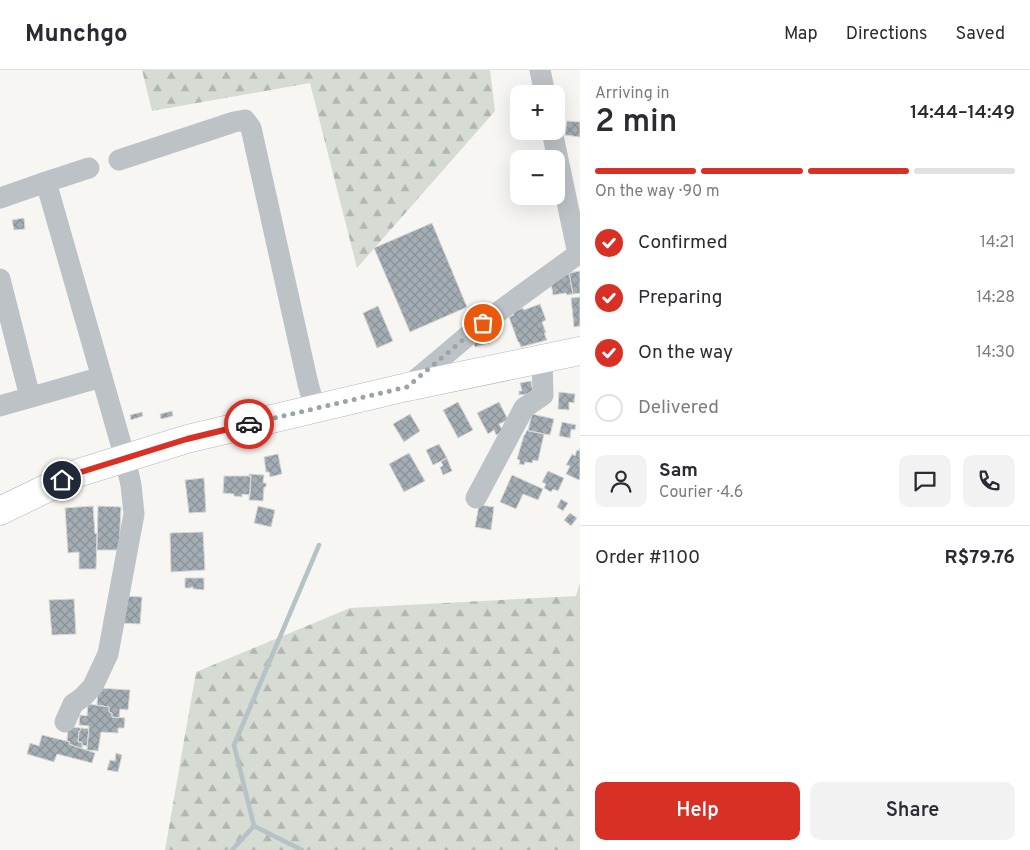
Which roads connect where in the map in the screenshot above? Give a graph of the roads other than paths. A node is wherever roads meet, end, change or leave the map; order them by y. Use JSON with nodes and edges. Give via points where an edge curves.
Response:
{"nodes":[{"id":1,"x":540,"y":70,"type":"edge"},
{"id":2,"x":542,"y":85,"type":"edge"},
{"id":3,"x":554,"y":140,"type":"edge"},
{"id":4,"x":119,"y":160,"type":"dead end"},
{"id":5,"x":89,"y":168,"type":"dead end"},
{"id":6,"x":46,"y":182,"type":"junction"},
{"id":7,"x":0,"y":198,"type":"edge"},
{"id":8,"x":0,"y":280,"type":"edge"},
{"id":9,"x":580,"y":351,"type":"edge"},
{"id":10,"x":542,"y":358,"type":"junction"},
{"id":11,"x":102,"y":377,"type":"junction"},
{"id":12,"x":407,"y":387,"type":"junction"},
{"id":13,"x":30,"y":397,"type":"junction"},
{"id":14,"x":0,"y":406,"type":"edge"},
{"id":15,"x":314,"y":408,"type":"junction"},
{"id":16,"x":125,"y":458,"type":"junction"},
{"id":17,"x":476,"y":498,"type":"dead end"},
{"id":18,"x":0,"y":511,"type":"edge"},
{"id":19,"x":64,"y":722,"type":"dead end"}],
"edges":[{"from":1,"to":2,"type":"street"},
{"from":3,"to":12,"type":"street","via":[[578,254],[483,323]]},
{"from":4,"to":15,"type":"street","via":[[234,122],[244,120],[251,128]]},
{"from":5,"to":6,"type":"street"},
{"from":6,"to":7,"type":"street"},
{"from":6,"to":11,"type":"street"},
{"from":8,"to":13,"type":"street"},
{"from":9,"to":10,"type":"main road"},
{"from":10,"to":12,"type":"main road"},
{"from":10,"to":17,"type":"street","via":[[544,395],[524,408]]},
{"from":11,"to":13,"type":"street"},
{"from":11,"to":16,"type":"street"},
{"from":12,"to":15,"type":"main road"},
{"from":13,"to":14,"type":"street"},
{"from":15,"to":16,"type":"main road","via":[[187,439]]},
{"from":16,"to":18,"type":"main road","via":[[78,473]]},
{"from":16,"to":19,"type":"street","via":[[132,484],[134,514],[108,654],[93,686],[73,704]]}]}
